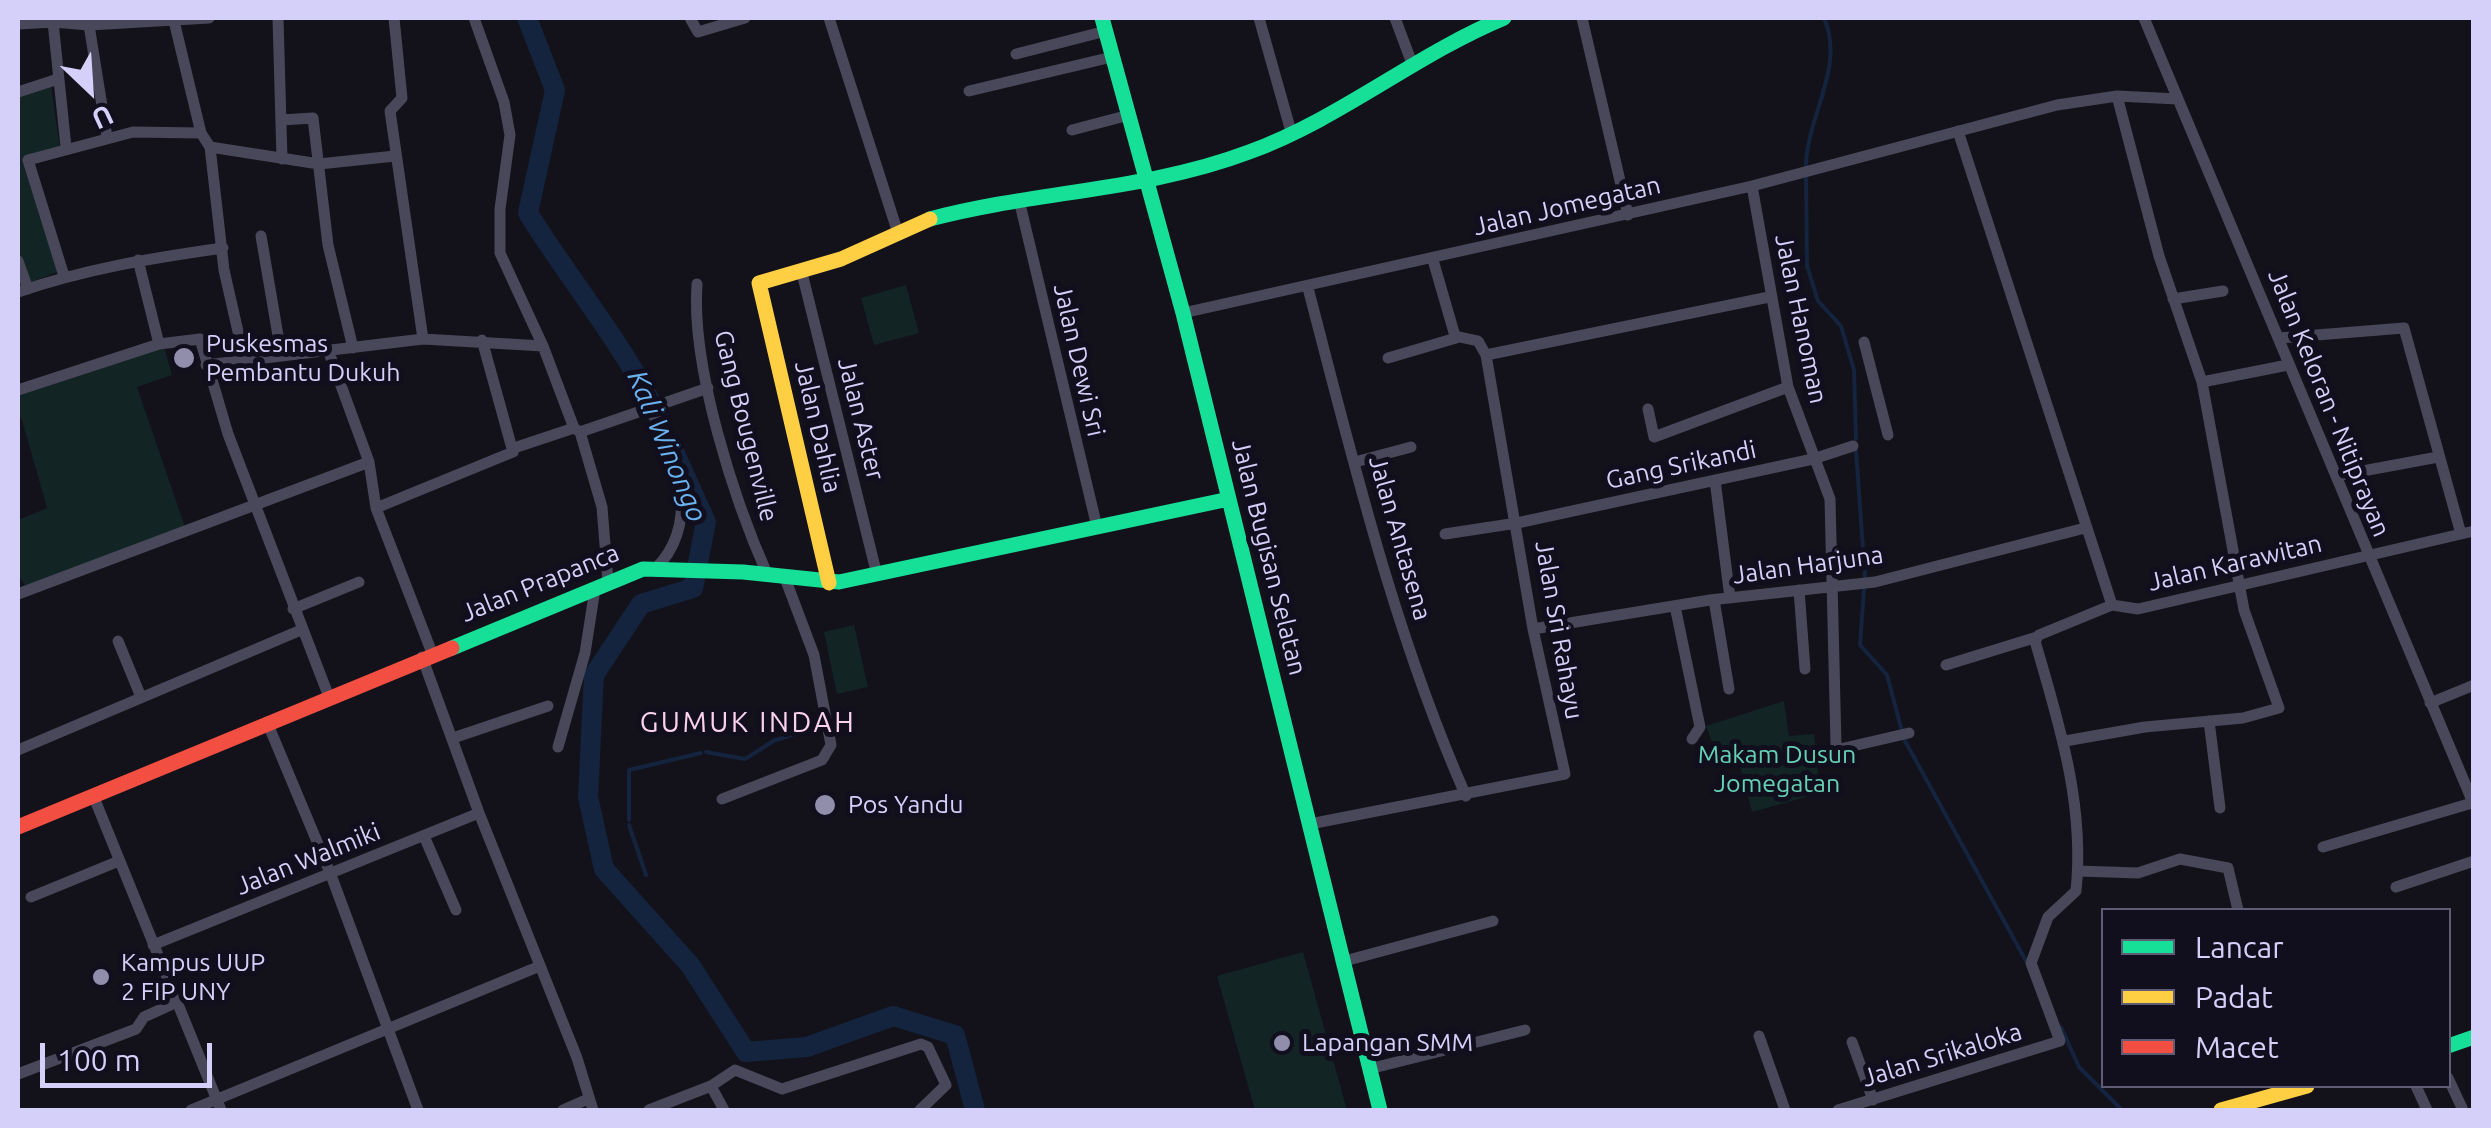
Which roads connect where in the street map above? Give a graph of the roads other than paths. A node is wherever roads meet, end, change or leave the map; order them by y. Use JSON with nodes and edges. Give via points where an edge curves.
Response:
{"nodes":[{"id":1,"x":190,"y":18,"type":"edge"},
{"id":2,"x":208,"y":18,"type":"edge"},
{"id":3,"x":278,"y":18,"type":"edge"},
{"id":4,"x":394,"y":18,"type":"edge"},
{"id":5,"x":474,"y":18,"type":"edge"},
{"id":6,"x":690,"y":18,"type":"edge"},
{"id":7,"x":745,"y":18,"type":"edge"},
{"id":8,"x":829,"y":18,"type":"edge"},
{"id":9,"x":1259,"y":18,"type":"edge"},
{"id":10,"x":1395,"y":18,"type":"edge"},
{"id":11,"x":1504,"y":18,"type":"edge"},
{"id":12,"x":1582,"y":18,"type":"edge"},
{"id":13,"x":2144,"y":18,"type":"edge"},
{"id":14,"x":174,"y":20,"type":"junction"},
{"id":15,"x":53,"y":22,"type":"junction"},
{"id":16,"x":18,"y":24,"type":"edge"},
{"id":17,"x":1104,"y":24,"type":"edge"},
{"id":18,"x":89,"y":25,"type":"junction"},
{"id":19,"x":1016,"y":54,"type":"dead end"},
{"id":20,"x":1112,"y":57,"type":"junction"},
{"id":21,"x":1413,"y":66,"type":"junction"},
{"id":22,"x":58,"y":79,"type":"junction"},
{"id":23,"x":969,"y":91,"type":"dead end"},
{"id":24,"x":18,"y":92,"type":"edge"},
{"id":25,"x":2117,"y":96,"type":"junction"},
{"id":26,"x":2178,"y":99,"type":"junction"},
{"id":27,"x":1129,"y":115,"type":"junction"},
{"id":28,"x":281,"y":120,"type":"junction"},
{"id":29,"x":1072,"y":130,"type":"dead end"},
{"id":30,"x":1958,"y":131,"type":"junction"},
{"id":31,"x":202,"y":134,"type":"junction"},
{"id":32,"x":1292,"y":135,"type":"junction"},
{"id":33,"x":107,"y":137,"type":"junction"},
{"id":34,"x":66,"y":146,"type":"junction"},
{"id":35,"x":210,"y":147,"type":"junction"},
{"id":36,"x":395,"y":156,"type":"junction"},
{"id":37,"x":282,"y":159,"type":"junction"},
{"id":38,"x":319,"y":164,"type":"junction"},
{"id":39,"x":1147,"y":181,"type":"junction"},
{"id":40,"x":1752,"y":186,"type":"junction"},
{"id":41,"x":1020,"y":204,"type":"junction"},
{"id":42,"x":1628,"y":214,"type":"junction"},
{"id":43,"x":897,"y":230,"type":"junction"},
{"id":44,"x":261,"y":236,"type":"dead end"},
{"id":45,"x":223,"y":248,"type":"junction"},
{"id":46,"x":138,"y":260,"type":"junction"},
{"id":47,"x":1433,"y":260,"type":"junction"},
{"id":48,"x":18,"y":261,"type":"edge"},
{"id":49,"x":802,"y":272,"type":"junction"},
{"id":50,"x":64,"y":276,"type":"junction"},
{"id":51,"x":697,"y":284,"type":"dead end"},
{"id":52,"x":1308,"y":288,"type":"junction"},
{"id":53,"x":22,"y":291,"type":"edge"},
{"id":54,"x":2223,"y":291,"type":"dead end"},
{"id":55,"x":1769,"y":297,"type":"junction"},
{"id":56,"x":2174,"y":299,"type":"junction"},
{"id":57,"x":1183,"y":313,"type":"junction"},
{"id":58,"x":1456,"y":338,"type":"junction"},
{"id":59,"x":2279,"y":338,"type":"junction"},
{"id":60,"x":423,"y":340,"type":"junction"},
{"id":61,"x":482,"y":340,"type":"junction"},
{"id":62,"x":1864,"y":342,"type":"dead end"},
{"id":63,"x":159,"y":344,"type":"junction"},
{"id":64,"x":544,"y":346,"type":"junction"},
{"id":65,"x":353,"y":348,"type":"junction"},
{"id":66,"x":328,"y":350,"type":"junction"},
{"id":67,"x":281,"y":353,"type":"junction"},
{"id":68,"x":1486,"y":356,"type":"junction"},
{"id":69,"x":244,"y":358,"type":"junction"},
{"id":70,"x":1388,"y":358,"type":"dead end"},
{"id":71,"x":206,"y":365,"type":"junction"},
{"id":72,"x":2288,"y":365,"type":"junction"},
{"id":73,"x":2202,"y":382,"type":"junction"},
{"id":74,"x":1788,"y":387,"type":"junction"},
{"id":75,"x":708,"y":388,"type":"junction"},
{"id":76,"x":18,"y":390,"type":"edge"},
{"id":77,"x":1648,"y":408,"type":"dead end"},
{"id":78,"x":646,"y":409,"type":"junction"},
{"id":79,"x":577,"y":430,"type":"junction"},
{"id":80,"x":1888,"y":434,"type":"dead end"},
{"id":81,"x":1852,"y":446,"type":"dead end"},
{"id":82,"x":1411,"y":447,"type":"dead end"},
{"id":83,"x":514,"y":448,"type":"junction"},
{"id":84,"x":2438,"y":456,"type":"junction"},
{"id":85,"x":1813,"y":459,"type":"junction"},
{"id":86,"x":370,"y":462,"type":"junction"},
{"id":87,"x":1355,"y":462,"type":"junction"},
{"id":88,"x":2336,"y":476,"type":"junction"},
{"id":89,"x":1714,"y":480,"type":"junction"},
{"id":90,"x":1229,"y":499,"type":"junction"},
{"id":91,"x":255,"y":504,"type":"junction"},
{"id":92,"x":376,"y":508,"type":"junction"},
{"id":93,"x":1517,"y":524,"type":"junction"},
{"id":94,"x":1096,"y":526,"type":"junction"},
{"id":95,"x":2085,"y":528,"type":"junction"},
{"id":96,"x":2467,"y":533,"type":"edge"},
{"id":97,"x":1446,"y":534,"type":"dead end"},
{"id":98,"x":2367,"y":555,"type":"junction"},
{"id":99,"x":663,"y":570,"type":"junction"},
{"id":100,"x":877,"y":575,"type":"junction"},
{"id":101,"x":776,"y":577,"type":"junction"},
{"id":102,"x":358,"y":582,"type":"dead end"},
{"id":103,"x":828,"y":583,"type":"junction"},
{"id":104,"x":602,"y":586,"type":"junction"},
{"id":105,"x":2241,"y":586,"type":"junction"},
{"id":106,"x":1834,"y":587,"type":"junction"},
{"id":107,"x":1799,"y":590,"type":"junction"},
{"id":108,"x":18,"y":594,"type":"edge"},
{"id":109,"x":1730,"y":598,"type":"junction"},
{"id":110,"x":1714,"y":600,"type":"junction"},
{"id":111,"x":2112,"y":605,"type":"junction"},
{"id":112,"x":1675,"y":606,"type":"junction"},
{"id":113,"x":293,"y":609,"type":"junction"},
{"id":114,"x":1533,"y":629,"type":"junction"},
{"id":115,"x":301,"y":630,"type":"junction"},
{"id":116,"x":2037,"y":637,"type":"junction"},
{"id":117,"x":118,"y":641,"type":"dead end"},
{"id":118,"x":427,"y":655,"type":"junction"},
{"id":119,"x":1946,"y":664,"type":"dead end"},
{"id":120,"x":1806,"y":668,"type":"dead end"},
{"id":121,"x":2474,"y":685,"type":"edge"},
{"id":122,"x":1729,"y":688,"type":"dead end"},
{"id":123,"x":328,"y":697,"type":"junction"},
{"id":124,"x":142,"y":698,"type":"junction"},
{"id":125,"x":2430,"y":702,"type":"junction"},
{"id":126,"x":548,"y":706,"type":"dead end"},
{"id":127,"x":2209,"y":721,"type":"junction"},
{"id":128,"x":267,"y":722,"type":"junction"},
{"id":129,"x":1909,"y":733,"type":"dead end"},
{"id":130,"x":452,"y":738,"type":"junction"},
{"id":131,"x":1692,"y":740,"type":"dead end"},
{"id":132,"x":2065,"y":741,"type":"junction"},
{"id":133,"x":558,"y":747,"type":"dead end"},
{"id":134,"x":18,"y":750,"type":"edge"},
{"id":135,"x":93,"y":795,"type":"junction"},
{"id":136,"x":1466,"y":796,"type":"junction"},
{"id":137,"x":722,"y":799,"type":"dead end"},
{"id":138,"x":2473,"y":804,"type":"edge"},
{"id":139,"x":2220,"y":808,"type":"dead end"},
{"id":140,"x":478,"y":813,"type":"junction"},
{"id":141,"x":1310,"y":824,"type":"junction"},
{"id":142,"x":18,"y":827,"type":"edge"},
{"id":143,"x":424,"y":836,"type":"junction"},
{"id":144,"x":2323,"y":847,"type":"dead end"},
{"id":145,"x":119,"y":861,"type":"junction"},
{"id":146,"x":2474,"y":861,"type":"edge"},
{"id":147,"x":2078,"y":872,"type":"junction"},
{"id":148,"x":331,"y":874,"type":"junction"},
{"id":149,"x":2396,"y":887,"type":"dead end"},
{"id":150,"x":31,"y":897,"type":"dead end"},
{"id":151,"x":2238,"y":908,"type":"edge"},
{"id":152,"x":456,"y":910,"type":"dead end"},
{"id":153,"x":1493,"y":921,"type":"dead end"},
{"id":154,"x":153,"y":945,"type":"junction"},
{"id":155,"x":1341,"y":962,"type":"junction"},
{"id":156,"x":540,"y":966,"type":"junction"},
{"id":157,"x":177,"y":1002,"type":"junction"},
{"id":158,"x":388,"y":1027,"type":"junction"},
{"id":159,"x":1525,"y":1030,"type":"dead end"},
{"id":160,"x":1759,"y":1036,"type":"dead end"},
{"id":161,"x":1852,"y":1042,"type":"dead end"},
{"id":162,"x":1369,"y":1069,"type":"junction"},
{"id":163,"x":18,"y":1074,"type":"edge"},
{"id":164,"x":2451,"y":1084,"type":"edge"},
{"id":165,"x":712,"y":1086,"type":"junction"},
{"id":166,"x":2291,"y":1088,"type":"edge"},
{"id":167,"x":2259,"y":1092,"type":"edge"},
{"id":168,"x":1873,"y":1100,"type":"junction"},
{"id":169,"x":219,"y":1105,"type":"edge"},
{"id":170,"x":590,"y":1105,"type":"edge"},
{"id":171,"x":192,"y":1110,"type":"edge"},
{"id":172,"x":418,"y":1110,"type":"edge"},
{"id":173,"x":562,"y":1110,"type":"edge"},
{"id":174,"x":649,"y":1110,"type":"edge"},
{"id":175,"x":724,"y":1110,"type":"edge"},
{"id":176,"x":920,"y":1110,"type":"edge"},
{"id":177,"x":1380,"y":1110,"type":"edge"},
{"id":178,"x":1785,"y":1110,"type":"edge"},
{"id":179,"x":1839,"y":1110,"type":"edge"},
{"id":180,"x":2221,"y":1110,"type":"edge"},
{"id":181,"x":2463,"y":1110,"type":"edge"}],
"edges":[{"from":1,"to":2,"type":"street"},
{"from":1,"to":14,"type":"street"},
{"from":3,"to":28,"type":"street"},
{"from":4,"to":36,"type":"street","via":[[402,92],[390,111]]},
{"from":5,"to":64,"type":"street","via":[[510,135],[500,253]]},
{"from":6,"to":7,"type":"street","via":[[698,32]]},
{"from":8,"to":43,"type":"street"},
{"from":9,"to":32,"type":"street"},
{"from":10,"to":21,"type":"street"},
{"from":11,"to":21,"type":"street"},
{"from":12,"to":42,"type":"street"},
{"from":13,"to":26,"type":"street","name":"Jalan Keloran - Nitiprayan"},
{"from":14,"to":18,"type":"street"},
{"from":14,"to":31,"type":"street"},
{"from":15,"to":16,"type":"street"},
{"from":15,"to":18,"type":"street"},
{"from":15,"to":22,"type":"street"},
{"from":17,"to":19,"type":"street"},
{"from":17,"to":20,"type":"street","name":"Jalan Bugisan Selatan"},
{"from":18,"to":33,"type":"street"},
{"from":20,"to":23,"type":"street"},
{"from":20,"to":27,"type":"street","name":"Jalan Bugisan Selatan"},
{"from":21,"to":32,"type":"street"},
{"from":22,"to":24,"type":"street"},
{"from":22,"to":34,"type":"street"},
{"from":25,"to":26,"type":"street","name":"Jalan Jomegatan"},
{"from":25,"to":30,"type":"street","name":"Jalan Jomegatan"},
{"from":25,"to":56,"type":"street"},
{"from":26,"to":59,"type":"street","name":"Jalan Keloran - Nitiprayan"},
{"from":27,"to":29,"type":"street"},
{"from":27,"to":39,"type":"street","name":"Jalan Bugisan Selatan"},
{"from":28,"to":37,"type":"street"},
{"from":28,"to":38,"type":"street","via":[[313,118]]},
{"from":30,"to":40,"type":"street","name":"Jalan Jomegatan"},
{"from":30,"to":95,"type":"street"},
{"from":31,"to":33,"type":"street"},
{"from":31,"to":35,"type":"street"},
{"from":32,"to":39,"type":"street"},
{"from":33,"to":34,"type":"street"},
{"from":34,"to":50,"type":"street","via":[[27,162]]},
{"from":35,"to":37,"type":"street"},
{"from":35,"to":45,"type":"street"},
{"from":36,"to":38,"type":"street"},
{"from":36,"to":60,"type":"street"},
{"from":37,"to":38,"type":"street"},
{"from":38,"to":65,"type":"street","via":[[328,245]]},
{"from":39,"to":41,"type":"street"},
{"from":39,"to":57,"type":"street","name":"Jalan Bugisan Selatan"},
{"from":40,"to":42,"type":"street","name":"Jalan Jomegatan"},
{"from":40,"to":55,"type":"street","name":"Jalan Hanoman"},
{"from":41,"to":43,"type":"street"},
{"from":41,"to":94,"type":"street","name":"Jalan Dewi Sri"},
{"from":42,"to":47,"type":"street","name":"Jalan Jomegatan"},
{"from":43,"to":49,"type":"street"},
{"from":44,"to":67,"type":"street"},
{"from":45,"to":46,"type":"street"},
{"from":45,"to":69,"type":"street"},
{"from":46,"to":50,"type":"street"},
{"from":46,"to":63,"type":"street"},
{"from":47,"to":52,"type":"street","name":"Jalan Jomegatan"},
{"from":47,"to":58,"type":"street"},
{"from":48,"to":53,"type":"street"},
{"from":49,"to":100,"type":"street","name":"Jalan Aster"},
{"from":49,"to":103,"type":"street","name":"Jalan Dahlia","via":[[758,283]]},
{"from":50,"to":53,"type":"street"},
{"from":51,"to":75,"type":"street","name":"Gang Bougenville"},
{"from":52,"to":57,"type":"street","name":"Jalan Jomegatan"},
{"from":52,"to":87,"type":"street","name":"Jalan Antasena"},
{"from":54,"to":56,"type":"street"},
{"from":55,"to":68,"type":"street"},
{"from":55,"to":74,"type":"street","name":"Jalan Hanoman"},
{"from":56,"to":73,"type":"street"},
{"from":57,"to":90,"type":"street","name":"Jalan Bugisan Selatan"},
{"from":58,"to":68,"type":"street","via":[[1478,341]]},
{"from":58,"to":70,"type":"street"},
{"from":59,"to":72,"type":"street","name":"Jalan Keloran - Nitiprayan"},
{"from":59,"to":84,"type":"street","via":[[2404,328]]},
{"from":60,"to":61,"type":"street"},
{"from":60,"to":65,"type":"street"},
{"from":61,"to":64,"type":"street"},
{"from":61,"to":83,"type":"street"},
{"from":62,"to":80,"type":"street"},
{"from":63,"to":71,"type":"street","via":[[196,337]]},
{"from":63,"to":76,"type":"street"},
{"from":64,"to":79,"type":"street"},
{"from":65,"to":66,"type":"street"},
{"from":66,"to":67,"type":"street"},
{"from":66,"to":86,"type":"street"},
{"from":67,"to":69,"type":"street"},
{"from":68,"to":93,"type":"street","name":"Jalan Sri Rahayu"},
{"from":69,"to":71,"type":"street"},
{"from":71,"to":91,"type":"street"},
{"from":72,"to":73,"type":"street"},
{"from":72,"to":88,"type":"street","name":"Jalan Keloran - Nitiprayan"},
{"from":73,"to":105,"type":"street"},
{"from":74,"to":77,"type":"street","via":[[1654,437]]},
{"from":74,"to":85,"type":"street","name":"Jalan Hanoman"},
{"from":75,"to":78,"type":"street"},
{"from":75,"to":101,"type":"street","name":"Gang Bougenville","via":[[749,531]]},
{"from":78,"to":79,"type":"street"},
{"from":78,"to":99,"type":"street","via":[[658,422],[682,487],[680,534]]},
{"from":79,"to":83,"type":"street"},
{"from":79,"to":104,"type":"street","via":[[602,507]]},
{"from":81,"to":85,"type":"street","name":"Gang Srikandi"},
{"from":82,"to":87,"type":"street"},
{"from":83,"to":92,"type":"street"},
{"from":84,"to":88,"type":"street"},
{"from":84,"to":96,"type":"street"},
{"from":85,"to":89,"type":"street","name":"Gang Srikandi"},
{"from":85,"to":106,"type":"street","name":"Jalan Hanoman","via":[[1830,500]]},
{"from":86,"to":91,"type":"street"},
{"from":86,"to":92,"type":"street"},
{"from":87,"to":136,"type":"street","name":"Jalan Antasena","via":[[1396,612]]},
{"from":88,"to":98,"type":"street","name":"Jalan Keloran - Nitiprayan"},
{"from":89,"to":93,"type":"street","name":"Gang Srikandi"},
{"from":89,"to":109,"type":"street"},
{"from":90,"to":94,"type":"street","name":"Jalan Prapanca"},
{"from":90,"to":141,"type":"street","name":"Jalan Bugisan Selatan"},
{"from":91,"to":108,"type":"street"},
{"from":91,"to":113,"type":"street"},
{"from":92,"to":118,"type":"street"},
{"from":93,"to":97,"type":"street","name":"Gang Srikandi"},
{"from":93,"to":114,"type":"street","name":"Jalan Sri Rahayu"},
{"from":94,"to":100,"type":"street","name":"Jalan Prapanca"},
{"from":95,"to":106,"type":"street","name":"Jalan Harjuna"},
{"from":95,"to":111,"type":"street"},
{"from":96,"to":98,"type":"street","name":"Jalan Karawitan"},
{"from":98,"to":105,"type":"street","name":"Jalan Karawitan"},
{"from":98,"to":125,"type":"street","name":"Jalan Keloran - Nitiprayan"},
{"from":99,"to":101,"type":"street","name":"Jalan Prapanca"},
{"from":99,"to":104,"type":"street","name":"Jalan Prapanca"},
{"from":100,"to":103,"type":"street","name":"Jalan Prapanca"},
{"from":101,"to":103,"type":"street","name":"Jalan Prapanca"},
{"from":101,"to":137,"type":"street","name":"Gang Bougenville","via":[[814,655],[832,745],[822,760]]},
{"from":102,"to":113,"type":"street"},
{"from":104,"to":118,"type":"street","name":"Jalan Prapanca"},
{"from":104,"to":133,"type":"street"},
{"from":105,"to":111,"type":"street","name":"Jalan Karawitan","via":[[2138,609]]},
{"from":105,"to":127,"type":"street","via":[[2279,708]]},
{"from":106,"to":107,"type":"street","name":"Jalan Harjuna"},
{"from":106,"to":129,"type":"street","name":"Jalan Hanoman","via":[[1837,747]]},
{"from":107,"to":109,"type":"street","name":"Jalan Harjuna"},
{"from":107,"to":120,"type":"street"},
{"from":109,"to":110,"type":"street","name":"Jalan Harjuna"},
{"from":110,"to":112,"type":"street","name":"Jalan Harjuna"},
{"from":110,"to":122,"type":"street"},
{"from":111,"to":116,"type":"street","name":"Jalan Karawitan"},
{"from":112,"to":114,"type":"street","name":"Jalan Harjuna"},
{"from":112,"to":131,"type":"street","via":[[1700,727]]},
{"from":113,"to":115,"type":"street"},
{"from":114,"to":136,"type":"street","name":"Jalan Sri Rahayu","via":[[1564,774]]},
{"from":115,"to":123,"type":"street"},
{"from":115,"to":124,"type":"street"},
{"from":116,"to":119,"type":"street","name":"Jalan Karawitan"},
{"from":116,"to":132,"type":"street"},
{"from":117,"to":124,"type":"street"},
{"from":118,"to":123,"type":"street","name":"Jalan Prapanca"},
{"from":118,"to":130,"type":"street"},
{"from":121,"to":125,"type":"street"},
{"from":123,"to":128,"type":"street","name":"Jalan Prapanca"},
{"from":124,"to":134,"type":"street"},
{"from":125,"to":138,"type":"street","name":"Jalan Keloran - Nitiprayan"},
{"from":126,"to":130,"type":"street"},
{"from":127,"to":132,"type":"street"},
{"from":127,"to":139,"type":"street"},
{"from":128,"to":135,"type":"street","name":"Jalan Prapanca"},
{"from":128,"to":148,"type":"street"},
{"from":130,"to":140,"type":"street"},
{"from":132,"to":147,"type":"street","via":[[2078,811]]},
{"from":135,"to":142,"type":"street","name":"Jalan Prapanca"},
{"from":135,"to":145,"type":"street"},
{"from":136,"to":141,"type":"street","name":"Jalan Sri Rahayu"},
{"from":138,"to":144,"type":"street"},
{"from":140,"to":143,"type":"street","name":"Jalan Walmiki"},
{"from":140,"to":156,"type":"street"},
{"from":141,"to":155,"type":"street","name":"Jalan Bugisan Selatan"},
{"from":143,"to":148,"type":"street","name":"Jalan Walmiki"},
{"from":143,"to":152,"type":"street"},
{"from":145,"to":150,"type":"street"},
{"from":145,"to":154,"type":"street"},
{"from":146,"to":149,"type":"street"},
{"from":147,"to":151,"type":"street","via":[[2138,873],[2180,860],[2228,868]]},
{"from":147,"to":168,"type":"street","name":"Jalan Srikaloka","via":[[2076,894],[2048,917],[2032,967],[2060,1042]]},
{"from":148,"to":154,"type":"street","name":"Jalan Walmiki"},
{"from":148,"to":158,"type":"street"},
{"from":153,"to":155,"type":"street"},
{"from":154,"to":157,"type":"street"},
{"from":155,"to":162,"type":"street","name":"Jalan Bugisan Selatan"},
{"from":156,"to":158,"type":"street"},
{"from":156,"to":170,"type":"street"},
{"from":157,"to":163,"type":"street","via":[[140,1020],[136,1029]]},
{"from":157,"to":169,"type":"street"},
{"from":158,"to":169,"type":"street"},
{"from":158,"to":172,"type":"street"},
{"from":159,"to":162,"type":"street"},
{"from":160,"to":178,"type":"street"},
{"from":161,"to":168,"type":"street"},
{"from":162,"to":177,"type":"street","name":"Jalan Bugisan Selatan"},
{"from":164,"to":181,"type":"street"},
{"from":165,"to":174,"type":"street"},
{"from":165,"to":175,"type":"street"},
{"from":165,"to":176,"type":"street","via":[[735,1070],[782,1089],[921,1044],[946,1085]]},
{"from":166,"to":167,"type":"street"},
{"from":167,"to":180,"type":"street"},
{"from":168,"to":179,"type":"street","name":"Jalan Srikaloka"},
{"from":169,"to":171,"type":"street"},
{"from":170,"to":173,"type":"street"}]}
